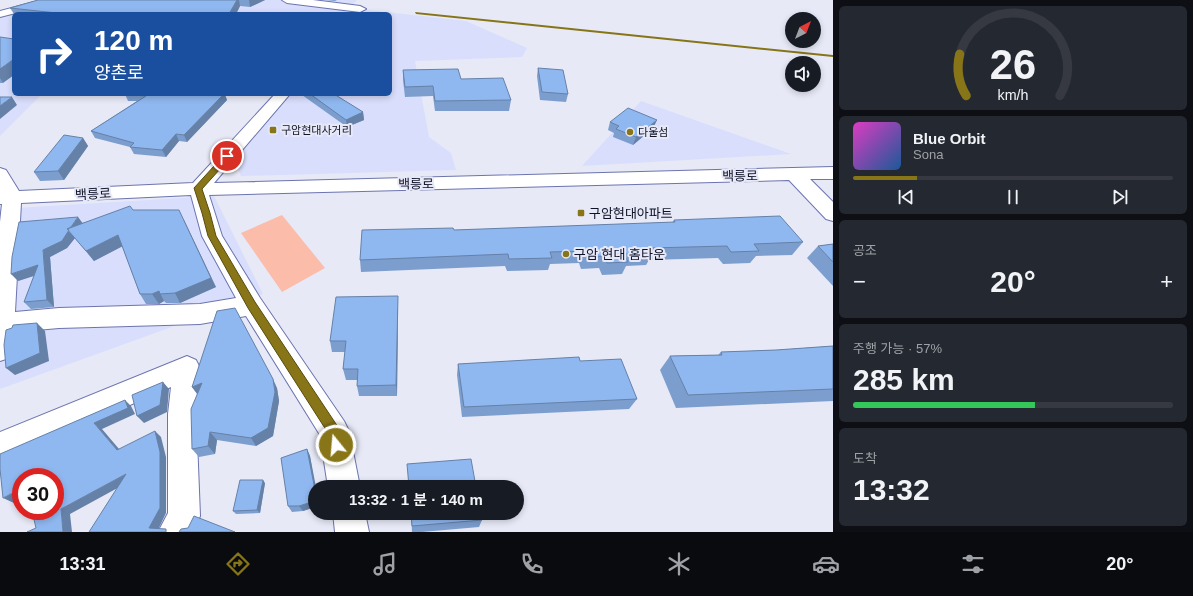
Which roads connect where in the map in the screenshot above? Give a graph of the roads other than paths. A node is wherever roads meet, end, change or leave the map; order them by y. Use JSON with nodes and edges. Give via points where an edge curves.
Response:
{"nodes":[{"id":1,"x":55,"y":0,"type":"edge"},
{"id":2,"x":287,"y":0,"type":"edge"},
{"id":3,"x":368,"y":0,"type":"edge"},
{"id":4,"x":358,"y":12,"type":"edge"},
{"id":5,"x":0,"y":14,"type":"edge"},
{"id":6,"x":281,"y":96,"type":"edge"},
{"id":7,"x":833,"y":173,"type":"edge"},
{"id":8,"x":0,"y":174,"type":"edge"},
{"id":9,"x":795,"y":175,"type":"junction"},
{"id":10,"x":198,"y":188,"type":"junction"},
{"id":11,"x":6,"y":198,"type":"edge"},
{"id":12,"x":833,"y":214,"type":"edge"},
{"id":13,"x":252,"y":305,"type":"junction"},
{"id":14,"x":2,"y":323,"type":"junction"},
{"id":15,"x":0,"y":350,"type":"edge"},
{"id":16,"x":0,"y":447,"type":"edge"},
{"id":17,"x":343,"y":480,"type":"edge"},
{"id":18,"x":350,"y":520,"type":"edge"},
{"id":19,"x":175,"y":532,"type":"edge"},
{"id":20,"x":352,"y":532,"type":"edge"}],
"edges":[{"from":1,"to":5,"type":"street"},
{"from":2,"to":4,"type":"street"},
{"from":3,"to":4,"type":"street"},
{"from":6,"to":10,"type":"street"},
{"from":7,"to":9,"type":"street","name":"백릉로"},
{"from":8,"to":11,"type":"street","via":[[8,185]]},
{"from":9,"to":10,"type":"street","name":"백릉로"},
{"from":9,"to":12,"type":"street"},
{"from":10,"to":11,"type":"street","name":"백릉로"},
{"from":10,"to":13,"type":"street","via":[[212,236]]},
{"from":11,"to":14,"type":"street"},
{"from":13,"to":14,"type":"street","via":[[200,314],[59,318]]},
{"from":13,"to":17,"type":"street","via":[[334,432]]},
{"from":14,"to":15,"type":"street"},
{"from":16,"to":19,"type":"street","via":[[187,368],[182,414],[184,516]]},
{"from":18,"to":20,"type":"street"}]}
